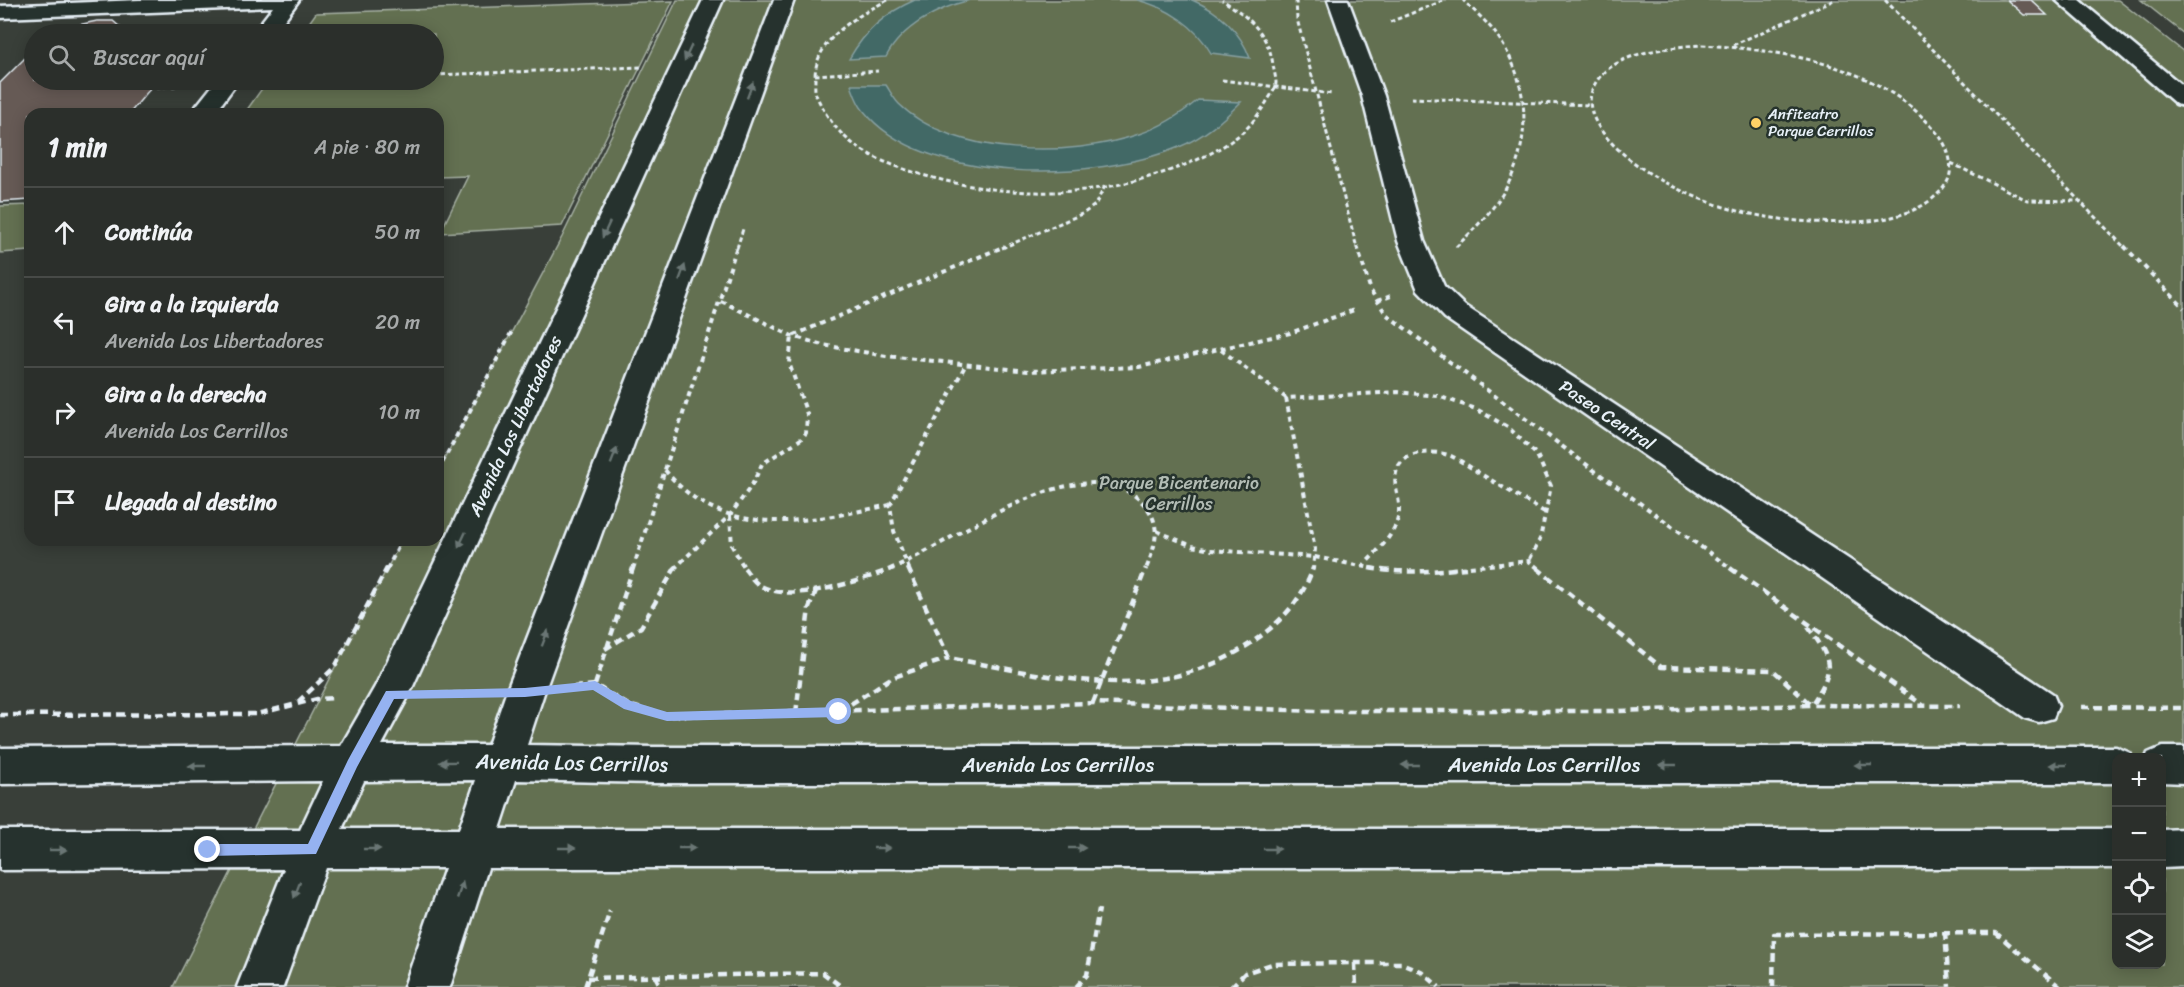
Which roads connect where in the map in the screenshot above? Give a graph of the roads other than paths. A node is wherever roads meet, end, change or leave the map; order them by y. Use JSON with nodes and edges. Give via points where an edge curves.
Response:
{"nodes":[{"id":1,"x":289,"y":0,"type":"edge"},
{"id":2,"x":713,"y":0,"type":"edge"},
{"id":3,"x":784,"y":0,"type":"edge"},
{"id":4,"x":1338,"y":0,"type":"edge"},
{"id":5,"x":2066,"y":0,"type":"edge"},
{"id":6,"x":0,"y":12,"type":"edge"},
{"id":7,"x":271,"y":24,"type":"edge"},
{"id":8,"x":220,"y":90,"type":"edge"},
{"id":9,"x":2184,"y":99,"type":"edge"},
{"id":10,"x":207,"y":108,"type":"edge"},
{"id":11,"x":2039,"y":706,"type":"road end"},
{"id":12,"x":503,"y":762,"type":"junction"},
{"id":13,"x":352,"y":763,"type":"junction"},
{"id":14,"x":2112,"y":765,"type":"edge"},
{"id":15,"x":2166,"y":765,"type":"edge"},
{"id":16,"x":2184,"y":765,"type":"edge"},
{"id":17,"x":0,"y":766,"type":"edge"},
{"id":18,"x":474,"y":848,"type":"junction"},
{"id":19,"x":2184,"y":848,"type":"edge"},
{"id":20,"x":312,"y":849,"type":"junction"},
{"id":21,"x":2112,"y":849,"type":"edge"},
{"id":22,"x":2166,"y":849,"type":"edge"},
{"id":23,"x":0,"y":850,"type":"edge"},
{"id":24,"x":260,"y":987,"type":"edge"},
{"id":25,"x":427,"y":987,"type":"edge"}],
"edges":[{"from":1,"to":6,"type":"street"},
{"from":1,"to":7,"type":"street"},
{"from":2,"to":13,"type":"street","name":"Avenida Los Libertadores","one_way":true,"via":[[390,694]]},
{"from":12,"to":3,"type":"street","one_way":true,"via":[[525,693]]},
{"from":4,"to":11,"type":"street","name":"Paseo Central","via":[[1373,96],[1411,241],[1432,290],[1455,312]]},
{"from":5,"to":9,"type":"street"},
{"from":8,"to":10,"type":"street"},
{"from":12,"to":13,"type":"street","name":"Avenida Los Cerrillos","one_way":true},
{"from":14,"to":12,"type":"street","name":"Avenida Los Cerrillos","one_way":true},
{"from":12,"to":18,"type":"street"},
{"from":13,"to":17,"type":"street","name":"Avenida Los Cerrillos","one_way":true},
{"from":13,"to":20,"type":"street","name":"Avenida Los Libertadores"},
{"from":15,"to":16,"type":"street"},
{"from":20,"to":18,"type":"street","one_way":true},
{"from":18,"to":21,"type":"street","one_way":true},
{"from":25,"to":18,"type":"street","one_way":true},
{"from":19,"to":22,"type":"street"},
{"from":23,"to":20,"type":"street","one_way":true},
{"from":20,"to":24,"type":"street","name":"Avenida Los Libertadores","one_way":true}]}
